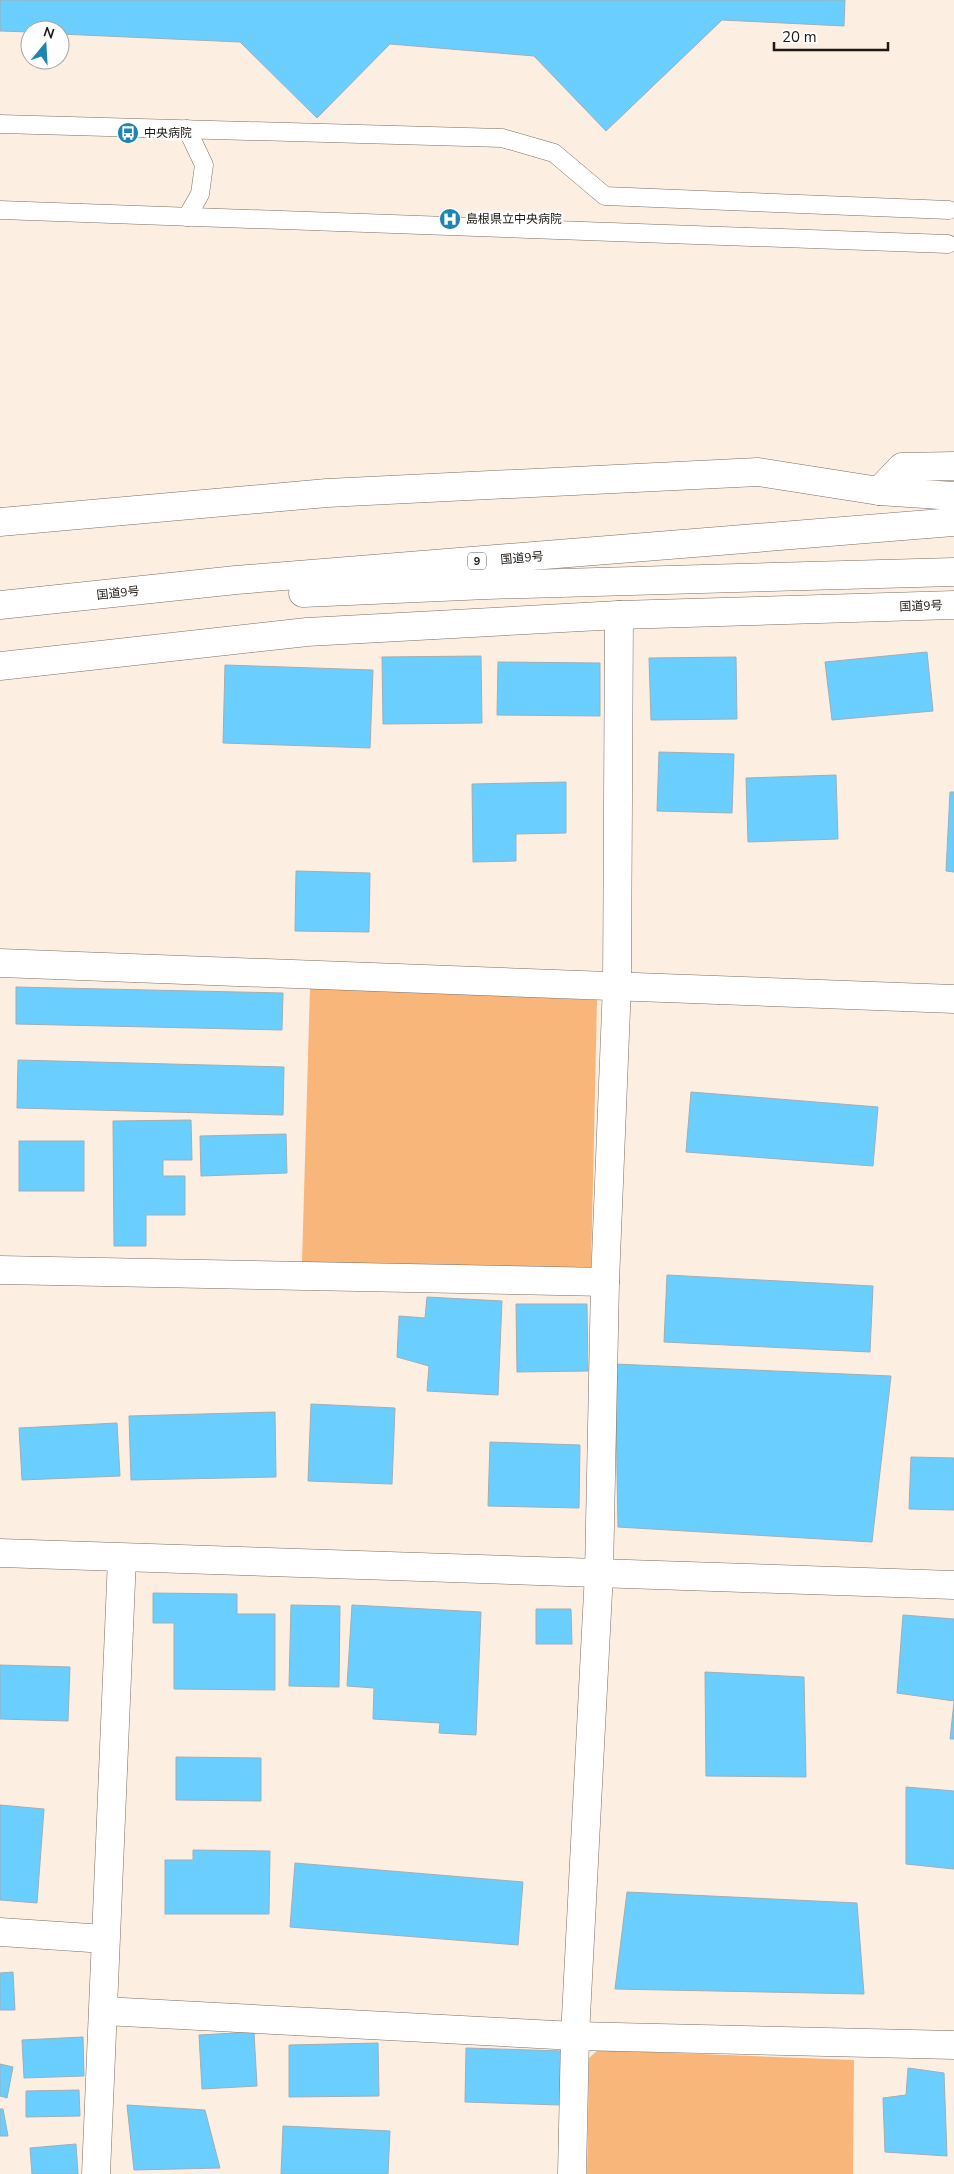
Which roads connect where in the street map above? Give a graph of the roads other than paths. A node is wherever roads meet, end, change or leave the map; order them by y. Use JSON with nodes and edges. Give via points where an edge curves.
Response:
{"nodes":[{"id":1,"x":0,"y":124,"type":"edge"},
{"id":2,"x":187,"y":128,"type":"junction"},
{"id":3,"x":0,"y":210,"type":"edge"},
{"id":4,"x":949,"y":210,"type":"dead end"},
{"id":5,"x":187,"y":217,"type":"junction"},
{"id":6,"x":948,"y":244,"type":"dead end"},
{"id":7,"x":954,"y":466,"type":"edge"},
{"id":8,"x":879,"y":491,"type":"junction"},
{"id":9,"x":954,"y":496,"type":"edge"},
{"id":10,"x":0,"y":522,"type":"edge"},
{"id":11,"x":954,"y":522,"type":"edge"},
{"id":12,"x":954,"y":572,"type":"edge"},
{"id":13,"x":954,"y":605,"type":"edge"},
{"id":14,"x":0,"y":606,"type":"edge"},
{"id":15,"x":619,"y":614,"type":"junction"},
{"id":16,"x":0,"y":666,"type":"edge"},
{"id":17,"x":0,"y":963,"type":"edge"},
{"id":18,"x":617,"y":986,"type":"junction"},
{"id":19,"x":954,"y":999,"type":"edge"},
{"id":20,"x":0,"y":1270,"type":"edge"},
{"id":21,"x":605,"y":1282,"type":"junction"},
{"id":22,"x":0,"y":1553,"type":"edge"},
{"id":23,"x":122,"y":1558,"type":"junction"},
{"id":24,"x":599,"y":1573,"type":"junction"},
{"id":25,"x":954,"y":1585,"type":"edge"},
{"id":26,"x":0,"y":1932,"type":"edge"},
{"id":27,"x":106,"y":1939,"type":"junction"},
{"id":28,"x":104,"y":2011,"type":"junction"},
{"id":29,"x":575,"y":2036,"type":"junction"},
{"id":30,"x":954,"y":2045,"type":"edge"},
{"id":31,"x":96,"y":2174,"type":"edge"},
{"id":32,"x":572,"y":2174,"type":"edge"}],
"edges":[{"from":1,"to":2,"type":"lane"},
{"from":2,"to":4,"type":"lane","via":[[502,138],[554,153],[605,196]]},
{"from":2,"to":5,"type":"lane","via":[[204,165],[200,194]]},
{"from":3,"to":5,"type":"lane"},
{"from":5,"to":6,"type":"lane"},
{"from":7,"to":8,"type":"main road","via":[[902,467]]},
{"from":8,"to":9,"type":"main road"},
{"from":8,"to":10,"type":"main road","via":[[758,472],[328,493]]},
{"from":11,"to":14,"type":"main road","name":"国道9号","number":"9","via":[[246,579]]},
{"from":12,"to":14,"type":"main road","name":"国道9号","number":"9","via":[[487,585]]},
{"from":13,"to":15,"type":"main road","name":"国道9号"},
{"from":15,"to":16,"type":"main road","name":"国道9号","via":[[307,632]]},
{"from":15,"to":18,"type":"main road"},
{"from":17,"to":18,"type":"main road"},
{"from":18,"to":19,"type":"main road"},
{"from":18,"to":21,"type":"main road"},
{"from":20,"to":21,"type":"main road"},
{"from":21,"to":24,"type":"main road"},
{"from":22,"to":23,"type":"main road"},
{"from":23,"to":24,"type":"main road"},
{"from":23,"to":27,"type":"main road"},
{"from":24,"to":25,"type":"main road"},
{"from":24,"to":29,"type":"main road"},
{"from":26,"to":27,"type":"main road"},
{"from":27,"to":28,"type":"main road"},
{"from":28,"to":29,"type":"main road"},
{"from":28,"to":31,"type":"main road"},
{"from":29,"to":30,"type":"main road"},
{"from":29,"to":32,"type":"main road"}]}
